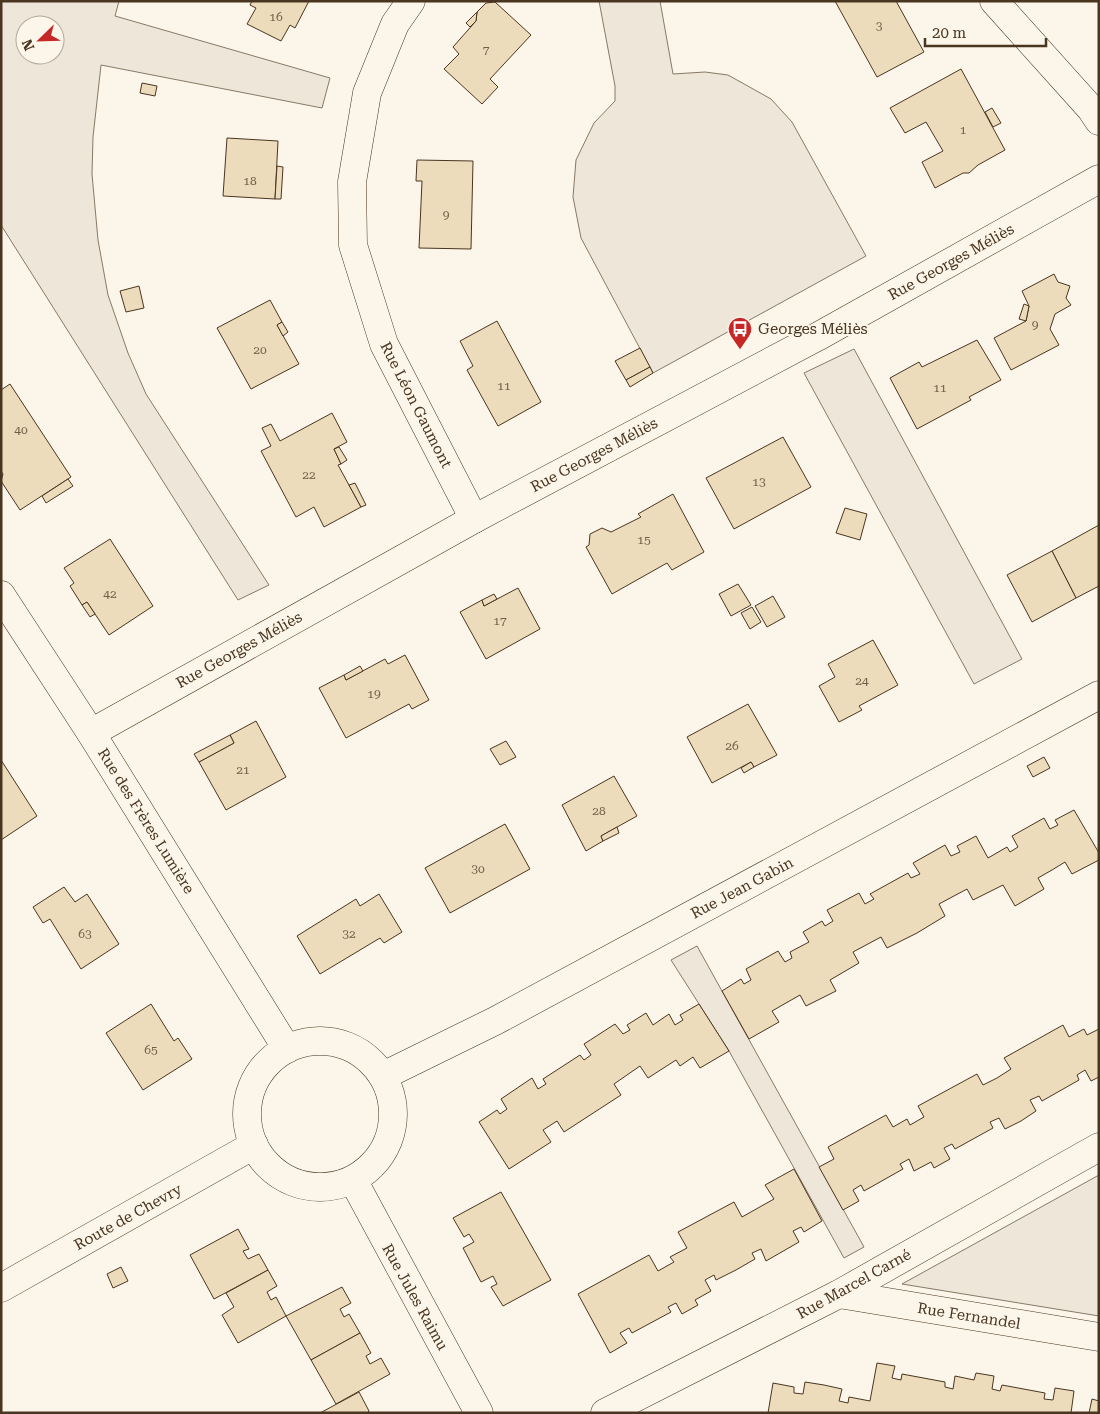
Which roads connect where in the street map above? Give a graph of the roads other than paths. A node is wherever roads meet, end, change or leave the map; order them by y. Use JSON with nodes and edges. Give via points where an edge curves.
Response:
{"nodes":[{"id":1,"x":412,"y":1,"type":"edge"},
{"id":2,"x":994,"y":1,"type":"edge"},
{"id":3,"x":1099,"y":121,"type":"edge"},
{"id":4,"x":1099,"y":179,"type":"edge"},
{"id":5,"x":474,"y":519,"type":"junction"},
{"id":6,"x":1,"y":596,"type":"edge"},
{"id":7,"x":1099,"y":695,"type":"edge"},
{"id":8,"x":91,"y":733,"type":"junction"},
{"id":9,"x":287,"y":1049,"type":"junction"},
{"id":10,"x":383,"y":1076,"type":"junction"},
{"id":11,"x":254,"y":1146,"type":"junction"},
{"id":12,"x":1099,"y":1147,"type":"edge"},
{"id":13,"x":353,"y":1180,"type":"junction"},
{"id":14,"x":1,"y":1288,"type":"edge"},
{"id":15,"x":840,"y":1294,"type":"junction"},
{"id":16,"x":1099,"y":1337,"type":"edge"},
{"id":17,"x":479,"y":1413,"type":"edge"},
{"id":18,"x":605,"y":1413,"type":"edge"}],
"edges":[{"from":1,"to":5,"type":"street","name":"Rue Léon Gaumont","via":[[395,24],[367,93],[352,182],[353,245],[384,344]]},
{"from":2,"to":3,"type":"street"},
{"from":4,"to":5,"type":"street","name":"Rue Georges Méliès","via":[[817,337]]},
{"from":5,"to":8,"type":"street","name":"Rue Georges Méliès"},
{"from":6,"to":8,"type":"street","name":"Rue des Frères Lumière"},
{"from":7,"to":10,"type":"street","name":"Rue Jean Gabin","via":[[503,1016]]},
{"from":8,"to":9,"type":"street","name":"Rue des Frères Lumière"},
{"from":9,"to":10,"type":"street","via":[[308,1042],[330,1041],[362,1055]]},
{"from":9,"to":11,"type":"street","via":[[269,1062],[255,1080],[248,1101],[248,1124]]},
{"from":10,"to":13,"type":"street","via":[[392,1098],[393,1123],[386,1146],[372,1166]]},
{"from":11,"to":13,"type":"street","via":[[267,1165],[286,1179],[307,1187],[331,1187]]},
{"from":11,"to":14,"type":"street","name":"Route de Chevry"},
{"from":12,"to":15,"type":"street","name":"Rue Marcel Carné"},
{"from":13,"to":17,"type":"street","name":"Rue Jules Raimu"},
{"from":15,"to":16,"type":"street","name":"Rue Fernandel"},
{"from":15,"to":18,"type":"street","name":"Rue Marcel Carné"}]}
